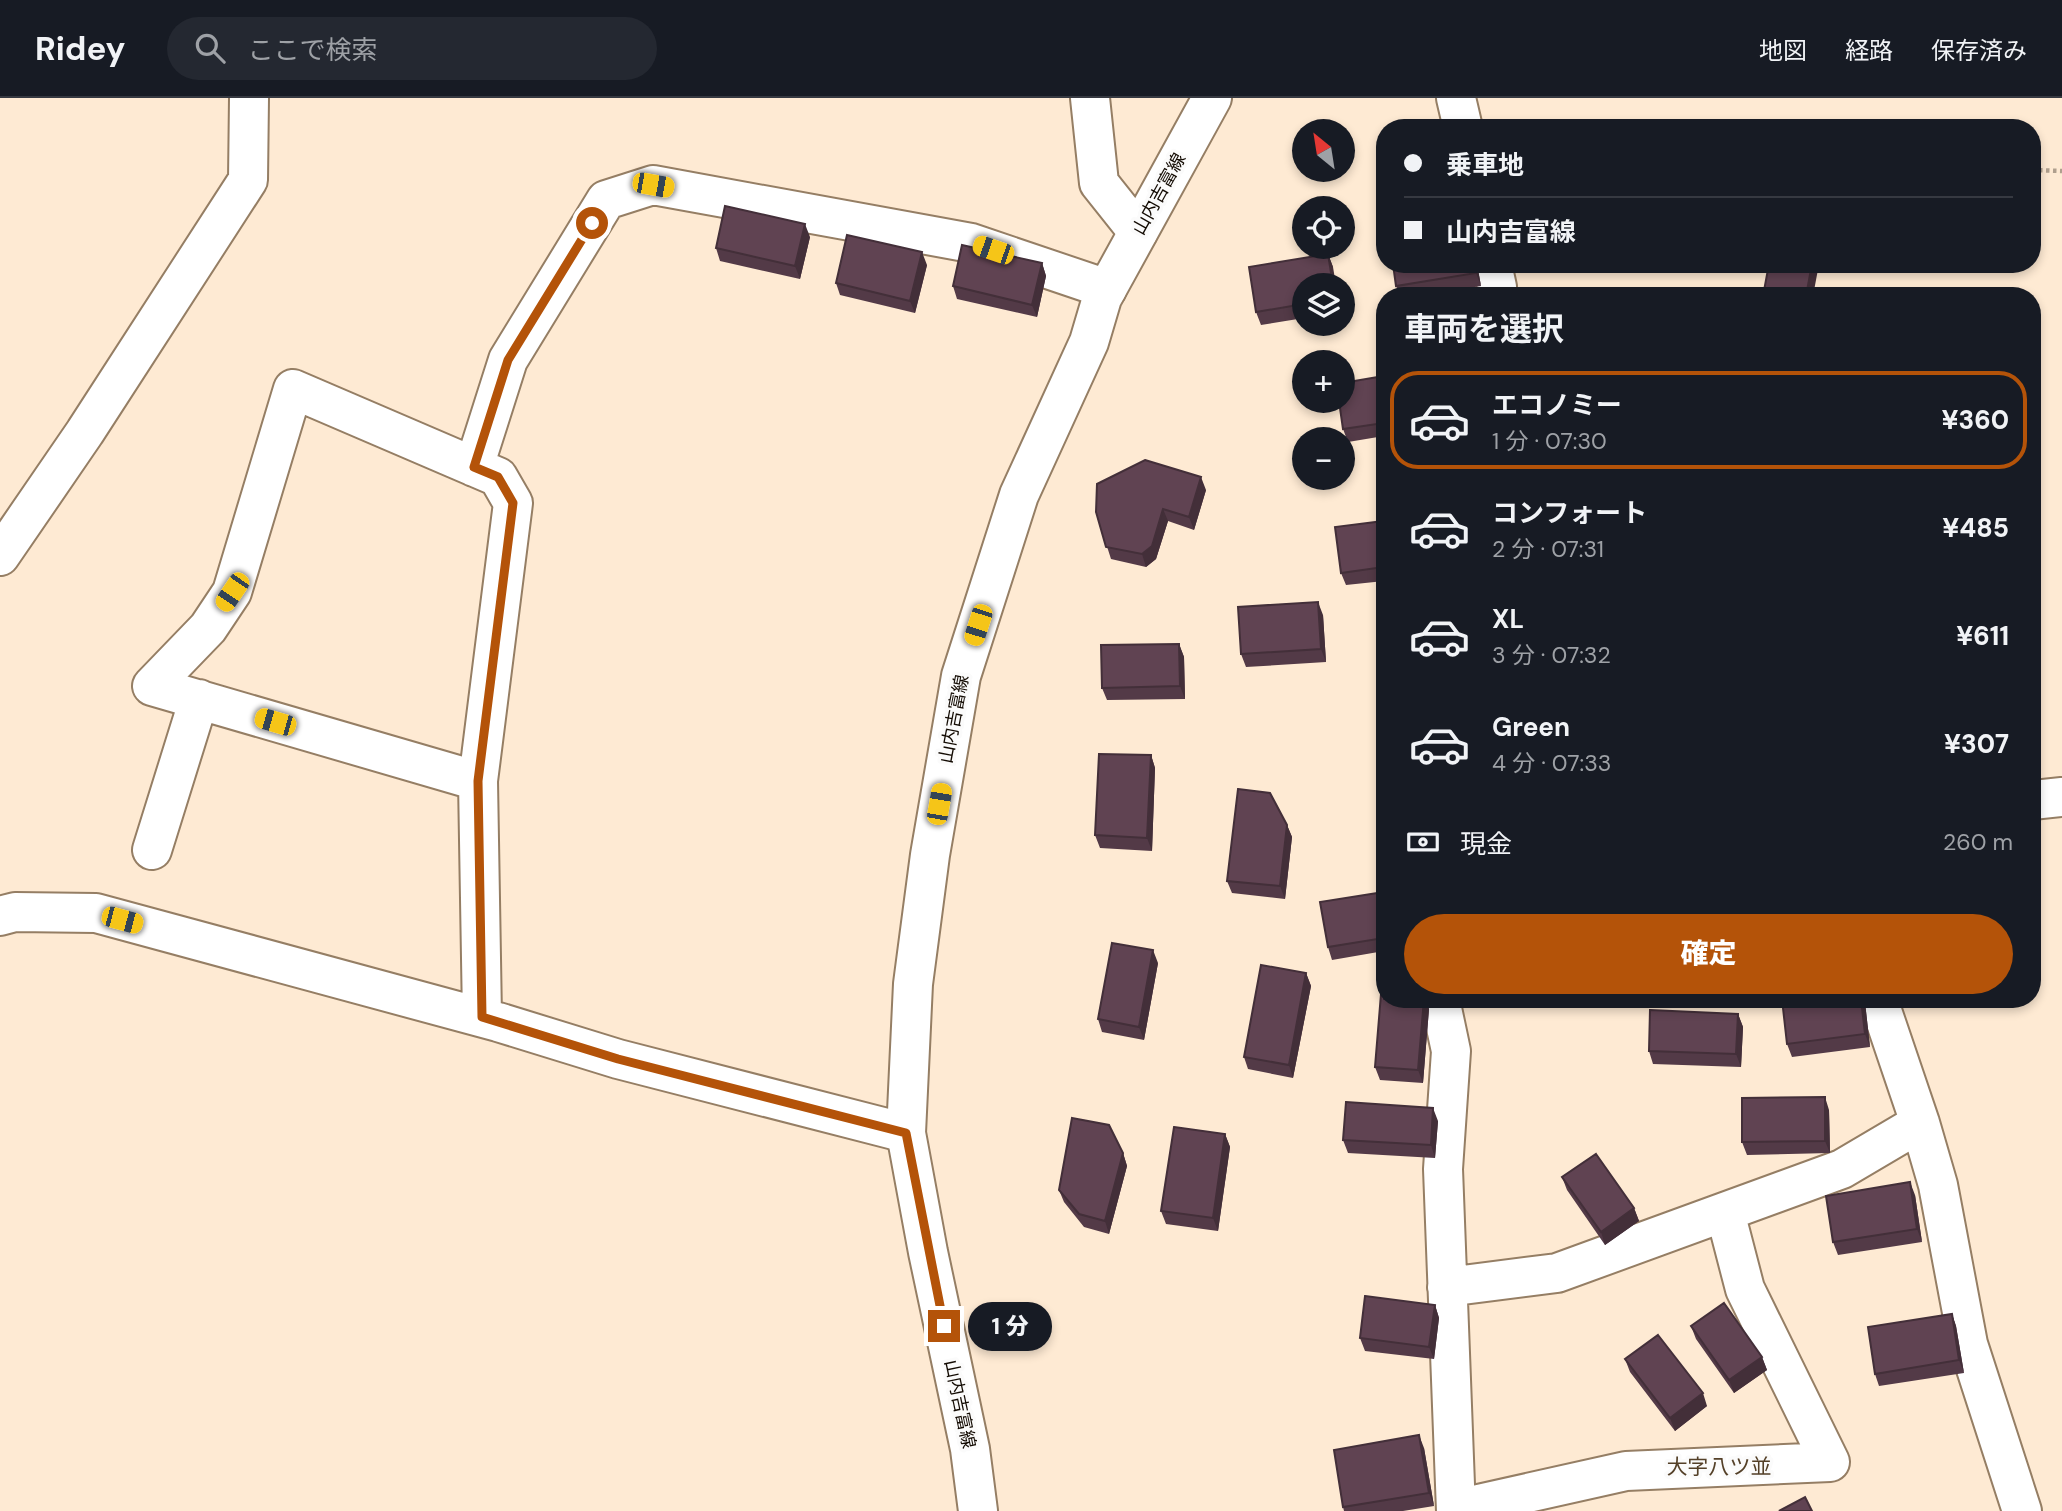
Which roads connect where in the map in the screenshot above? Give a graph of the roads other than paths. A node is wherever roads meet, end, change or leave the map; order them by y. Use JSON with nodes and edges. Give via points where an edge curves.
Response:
{"nodes":[{"id":1,"x":249,"y":98,"type":"edge"},
{"id":2,"x":1090,"y":98,"type":"edge"},
{"id":3,"x":1212,"y":98,"type":"edge"},
{"id":4,"x":1456,"y":98,"type":"edge"},
{"id":5,"x":1461,"y":119,"type":"edge"},
{"id":6,"x":1138,"y":232,"type":"junction"},
{"id":7,"x":1107,"y":289,"type":"junction"},
{"id":8,"x":474,"y":467,"type":"junction"},
{"id":9,"x":0,"y":556,"type":"edge"},
{"id":10,"x":199,"y":699,"type":"junction"},
{"id":11,"x":478,"y":781,"type":"junction"},
{"id":12,"x":2062,"y":797,"type":"edge"},
{"id":13,"x":2041,"y":799,"type":"edge"},
{"id":14,"x":152,"y":850,"type":"dead end"},
{"id":15,"x":0,"y":916,"type":"edge"},
{"id":16,"x":1442,"y":1008,"type":"edge"},
{"id":17,"x":1881,"y":1008,"type":"edge"},
{"id":18,"x":482,"y":1017,"type":"junction"},
{"id":19,"x":1920,"y":1123,"type":"junction"},
{"id":20,"x":906,"y":1133,"type":"junction"},
{"id":21,"x":1726,"y":1212,"type":"junction"},
{"id":22,"x":1447,"y":1287,"type":"junction"},
{"id":23,"x":1456,"y":1510,"type":"edge"},
{"id":24,"x":978,"y":1511,"type":"edge"},
{"id":25,"x":2022,"y":1511,"type":"edge"}],
"edges":[{"from":1,"to":9,"type":"street","via":[[248,180]]},
{"from":2,"to":6,"type":"street","via":[[1099,183]]},
{"from":3,"to":6,"type":"street","name":"山内吉富線"},
{"from":4,"to":5,"type":"street"},
{"from":6,"to":7,"type":"street","name":"山内吉富線"},
{"from":7,"to":8,"type":"street","via":[[971,243],[653,185],[606,200],[508,360]]},
{"from":7,"to":20,"type":"street","name":"山内吉富線","via":[[1019,495],[961,676],[913,984]]},
{"from":8,"to":10,"type":"street","via":[[293,389],[232,592],[208,628],[152,686]]},
{"from":8,"to":11,"type":"street","via":[[498,477],[513,503]]},
{"from":10,"to":11,"type":"street"},
{"from":10,"to":14,"type":"street"},
{"from":11,"to":18,"type":"street"},
{"from":12,"to":13,"type":"street"},
{"from":15,"to":18,"type":"street","via":[[15,912],[96,913]]},
{"from":16,"to":22,"type":"street","via":[[1451,1051],[1443,1169]]},
{"from":17,"to":19,"type":"street"},
{"from":18,"to":20,"type":"street","via":[[618,1059]]},
{"from":19,"to":21,"type":"street","via":[[1842,1170]]},
{"from":19,"to":25,"type":"street","via":[[1938,1185],[1968,1344]]},
{"from":20,"to":24,"type":"street","name":"山内吉富線","via":[[970,1449]]},
{"from":21,"to":22,"type":"street","via":[[1557,1273]]},
{"from":21,"to":23,"type":"street","via":[[1745,1289],[1830,1462],[1626,1471]]},
{"from":22,"to":23,"type":"street"}]}
